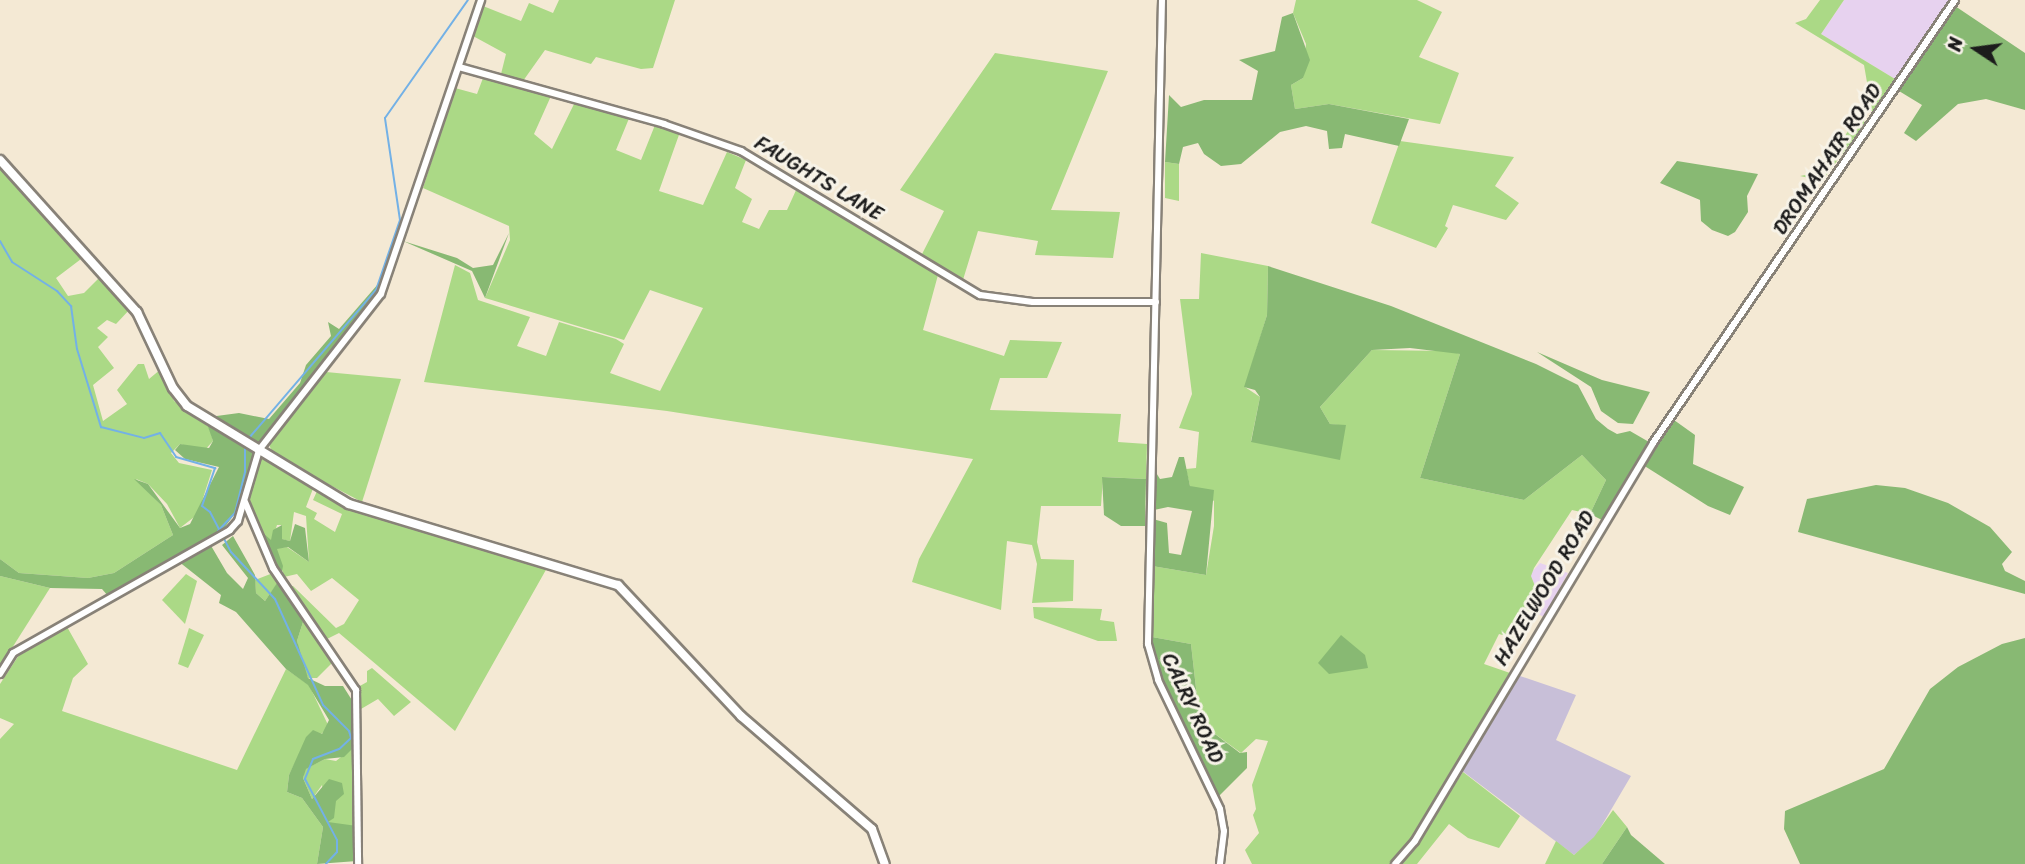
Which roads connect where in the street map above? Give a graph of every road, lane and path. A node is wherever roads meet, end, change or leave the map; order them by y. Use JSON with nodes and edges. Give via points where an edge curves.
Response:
{"nodes":[{"id":1,"x":481,"y":0,"type":"edge"},
{"id":2,"x":1162,"y":0,"type":"edge"},
{"id":3,"x":1954,"y":2,"type":"edge"},
{"id":4,"x":459,"y":67,"type":"junction"},
{"id":5,"x":0,"y":160,"type":"edge"},
{"id":6,"x":1156,"y":302,"type":"junction"},
{"id":7,"x":1729,"y":333,"type":"joint"},
{"id":8,"x":259,"y":450,"type":"junction"},
{"id":9,"x":245,"y":502,"type":"junction"},
{"id":10,"x":0,"y":674,"type":"edge"},
{"id":11,"x":359,"y":864,"type":"edge"},
{"id":12,"x":885,"y":864,"type":"edge"},
{"id":13,"x":1220,"y":864,"type":"edge"},
{"id":14,"x":1395,"y":864,"type":"edge"}],
"edges":[{"from":1,"to":4,"type":"street"},
{"from":2,"to":6,"type":"street","name":"CALRY ROAD"},
{"from":3,"to":7,"type":"street","name":"DROMAHAIR ROAD"},
{"from":4,"to":6,"type":"street","name":"FAUGHTS LANE","via":[[741,150],[980,295],[1033,302]]},
{"from":4,"to":8,"type":"street","via":[[381,294]]},
{"from":5,"to":8,"type":"highway","via":[[134,307],[180,399]]},
{"from":6,"to":13,"type":"street","name":"CALRY ROAD","via":[[1149,655],[1222,812]]},
{"from":7,"to":14,"type":"street","name":"HAZELWOOD ROAD","via":[[1616,500],[1415,841]]},
{"from":8,"to":9,"type":"street"},
{"from":8,"to":12,"type":"highway","via":[[349,504],[618,585],[741,716],[872,830]]},
{"from":9,"to":10,"type":"street","via":[[238,521],[224,533],[13,653]]},
{"from":9,"to":11,"type":"street","via":[[272,568],[356,690]]}]}
